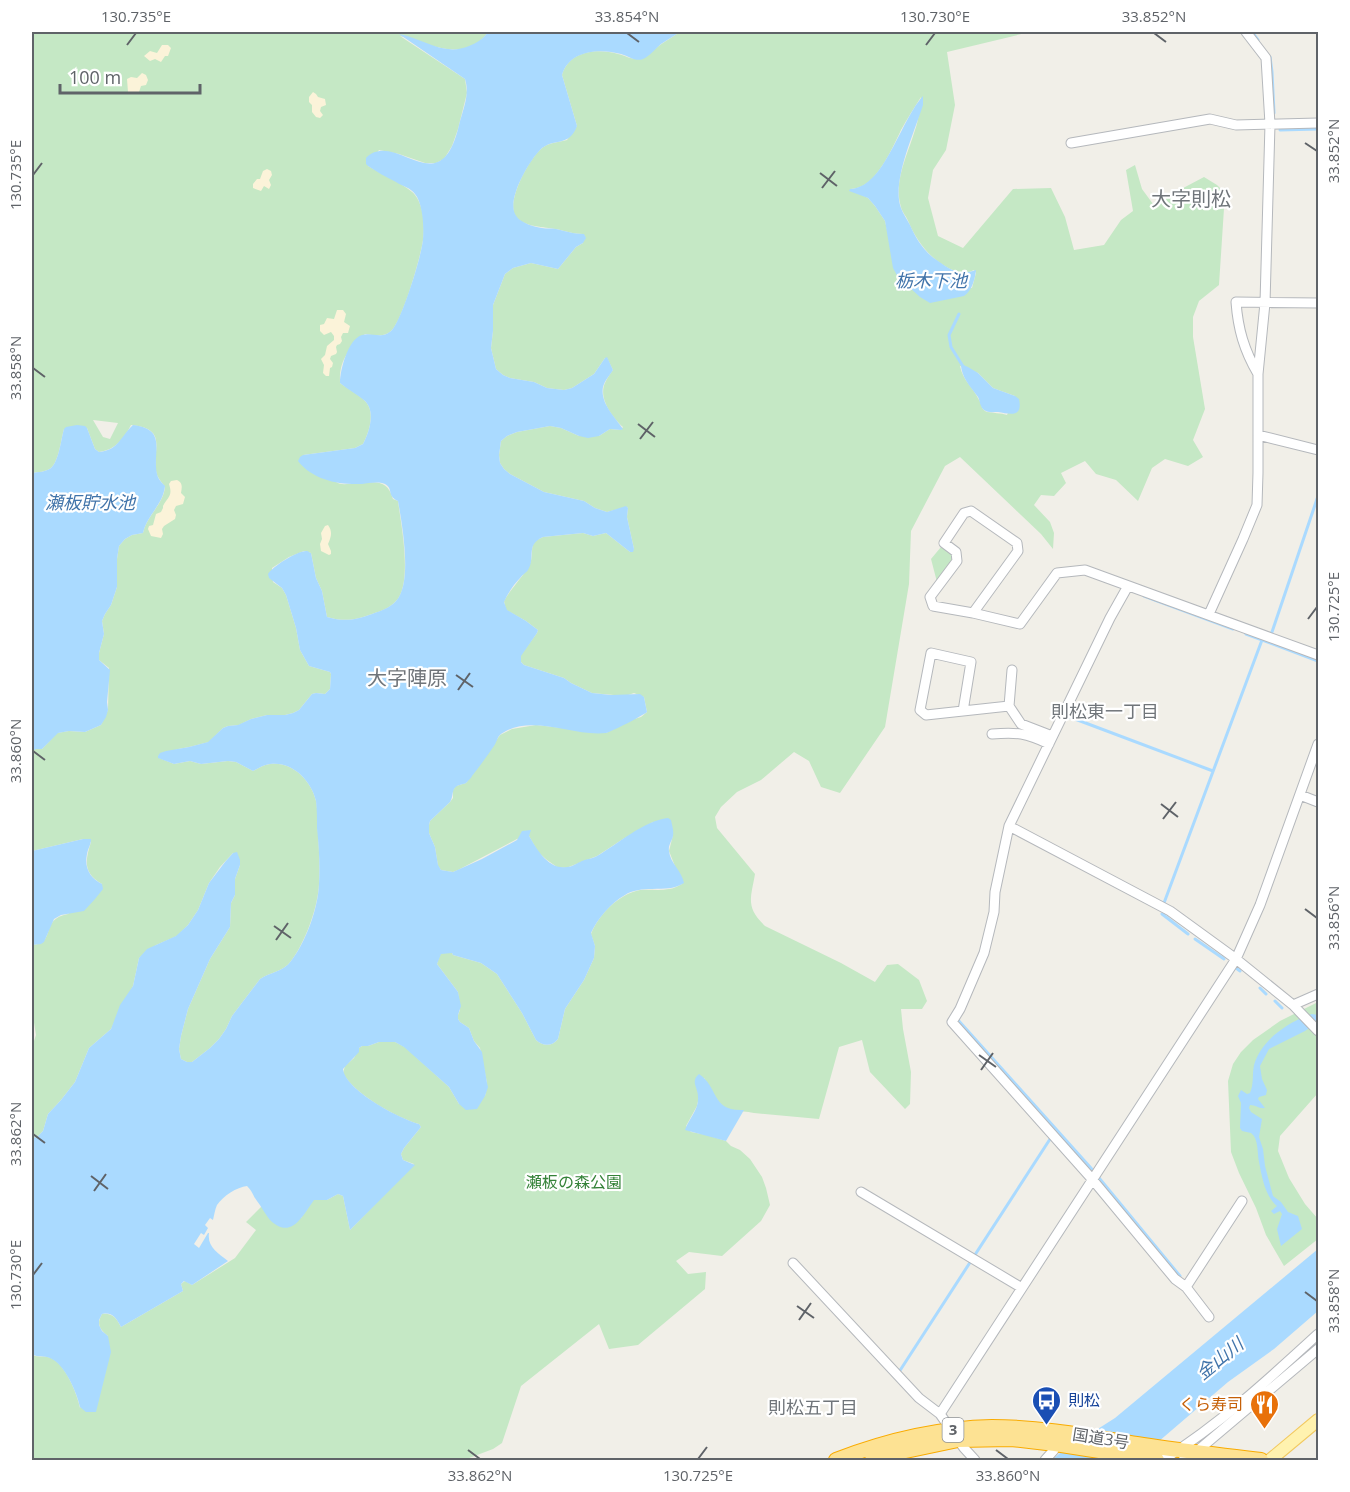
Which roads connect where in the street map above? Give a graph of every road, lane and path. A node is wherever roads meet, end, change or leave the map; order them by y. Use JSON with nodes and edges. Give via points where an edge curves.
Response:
{"nodes":[{"id":1,"x":1246,"y":32,"type":"edge"},
{"id":2,"x":1318,"y":123,"type":"edge"},
{"id":3,"x":1270,"y":124,"type":"junction"},
{"id":4,"x":1071,"y":143,"type":"dead end"},
{"id":5,"x":1265,"y":303,"type":"junction"},
{"id":6,"x":1318,"y":303,"type":"edge"},
{"id":7,"x":1258,"y":374,"type":"junction"},
{"id":8,"x":1258,"y":435,"type":"junction"},
{"id":9,"x":1318,"y":450,"type":"edge"},
{"id":10,"x":1128,"y":586,"type":"junction"},
{"id":11,"x":973,"y":613,"type":"junction"},
{"id":12,"x":1209,"y":614,"type":"junction"},
{"id":13,"x":1318,"y":655,"type":"edge"},
{"id":14,"x":1012,"y":670,"type":"dead end"},
{"id":15,"x":1009,"y":706,"type":"junction"},
{"id":16,"x":963,"y":711,"type":"junction"},
{"id":17,"x":992,"y":734,"type":"dead end"},
{"id":18,"x":1050,"y":740,"type":"junction"},
{"id":19,"x":1318,"y":744,"type":"edge"},
{"id":20,"x":1300,"y":795,"type":"junction"},
{"id":21,"x":1318,"y":802,"type":"edge"},
{"id":22,"x":1010,"y":825,"type":"junction"},
{"id":23,"x":1236,"y":959,"type":"junction"},
{"id":24,"x":1318,"y":994,"type":"edge"},
{"id":25,"x":1293,"y":1005,"type":"junction"},
{"id":26,"x":1318,"y":1030,"type":"edge"},
{"id":27,"x":1092,"y":1179,"type":"junction"},
{"id":28,"x":861,"y":1192,"type":"dead end"},
{"id":29,"x":1242,"y":1201,"type":"dead end"},
{"id":30,"x":793,"y":1263,"type":"dead end"},
{"id":31,"x":1186,"y":1287,"type":"junction"},
{"id":32,"x":1022,"y":1288,"type":"junction"},
{"id":33,"x":1209,"y":1317,"type":"dead end"},
{"id":34,"x":1318,"y":1334,"type":"edge"},
{"id":35,"x":1318,"y":1349,"type":"edge"},
{"id":36,"x":940,"y":1414,"type":"junction"},
{"id":37,"x":1318,"y":1420,"type":"edge"},
{"id":38,"x":955,"y":1435,"type":"junction"},
{"id":39,"x":1058,"y":1445,"type":"junction"},
{"id":40,"x":1196,"y":1452,"type":"junction"},
{"id":41,"x":1153,"y":1455,"type":"edge"},
{"id":42,"x":1182,"y":1455,"type":"edge"},
{"id":43,"x":836,"y":1461,"type":"edge"},
{"id":44,"x":872,"y":1461,"type":"edge"},
{"id":45,"x":975,"y":1461,"type":"edge"},
{"id":46,"x":1045,"y":1461,"type":"edge"},
{"id":47,"x":1163,"y":1461,"type":"edge"},
{"id":48,"x":1261,"y":1461,"type":"edge"},
{"id":49,"x":1270,"y":1461,"type":"edge"}],
"edges":[{"from":1,"to":3,"type":"street","via":[[1266,58]]},
{"from":2,"to":3,"type":"street"},
{"from":3,"to":4,"type":"street","via":[[1236,125],[1210,118]]},
{"from":3,"to":5,"type":"street"},
{"from":5,"to":6,"type":"street"},
{"from":5,"to":7,"type":"street"},
{"from":5,"to":7,"type":"street","via":[[1236,302],[1240,333]]},
{"from":7,"to":8,"type":"street"},
{"from":8,"to":9,"type":"street"},
{"from":8,"to":12,"type":"street","via":[[1257,505]]},
{"from":10,"to":11,"type":"street","via":[[1085,570],[1057,573],[1020,624]]},
{"from":10,"to":12,"type":"street"},
{"from":10,"to":18,"type":"street"},
{"from":11,"to":11,"type":"street","via":[[933,606],[930,597],[957,561],[956,552],[944,543],[964,513],[971,511],[1017,543],[1018,551]]},
{"from":12,"to":13,"type":"street"},
{"from":14,"to":15,"type":"street"},
{"from":15,"to":16,"type":"street"},
{"from":15,"to":18,"type":"street","via":[[1021,724]]},
{"from":16,"to":16,"type":"street","via":[[926,715],[921,710],[931,652],[971,662]]},
{"from":17,"to":18,"type":"street","via":[[1013,732]]},
{"from":18,"to":22,"type":"street"},
{"from":19,"to":20,"type":"street"},
{"from":20,"to":21,"type":"street"},
{"from":20,"to":23,"type":"street"},
{"from":22,"to":23,"type":"street","via":[[1170,911]]},
{"from":22,"to":27,"type":"street","via":[[984,953],[952,1022]]},
{"from":23,"to":25,"type":"street"},
{"from":23,"to":27,"type":"street"},
{"from":24,"to":25,"type":"street"},
{"from":25,"to":26,"type":"street"},
{"from":27,"to":31,"type":"street","via":[[1175,1279]]},
{"from":27,"to":32,"type":"street"},
{"from":28,"to":32,"type":"street"},
{"from":29,"to":31,"type":"street"},
{"from":30,"to":36,"type":"street","via":[[919,1398]]},
{"from":31,"to":33,"type":"street"},
{"from":32,"to":36,"type":"street"},
{"from":34,"to":42,"type":"street"},
{"from":35,"to":40,"type":"street"},
{"from":36,"to":38,"type":"street"},
{"from":37,"to":49,"type":"main road"},
{"from":38,"to":39,"type":"highway","name":"国道3号","number":"3"},
{"from":38,"to":41,"type":"highway","name":"国道3号","number":"3","via":[[990,1427],[1021,1428],[1074,1434]]},
{"from":38,"to":43,"type":"highway","name":"国道3号","number":"3","via":[[905,1439]]},
{"from":38,"to":44,"type":"highway","name":"国道3号","number":"3"},
{"from":38,"to":45,"type":"street"},
{"from":39,"to":41,"type":"highway","name":"国道3号","number":"3"},
{"from":39,"to":46,"type":"street"},
{"from":40,"to":42,"type":"highway","name":"国道3号","number":"3"},
{"from":40,"to":48,"type":"highway","name":"国道3号","number":"3"},
{"from":41,"to":42,"type":"highway","name":"国道3号","number":"3"},
{"from":42,"to":47,"type":"street"}]}
